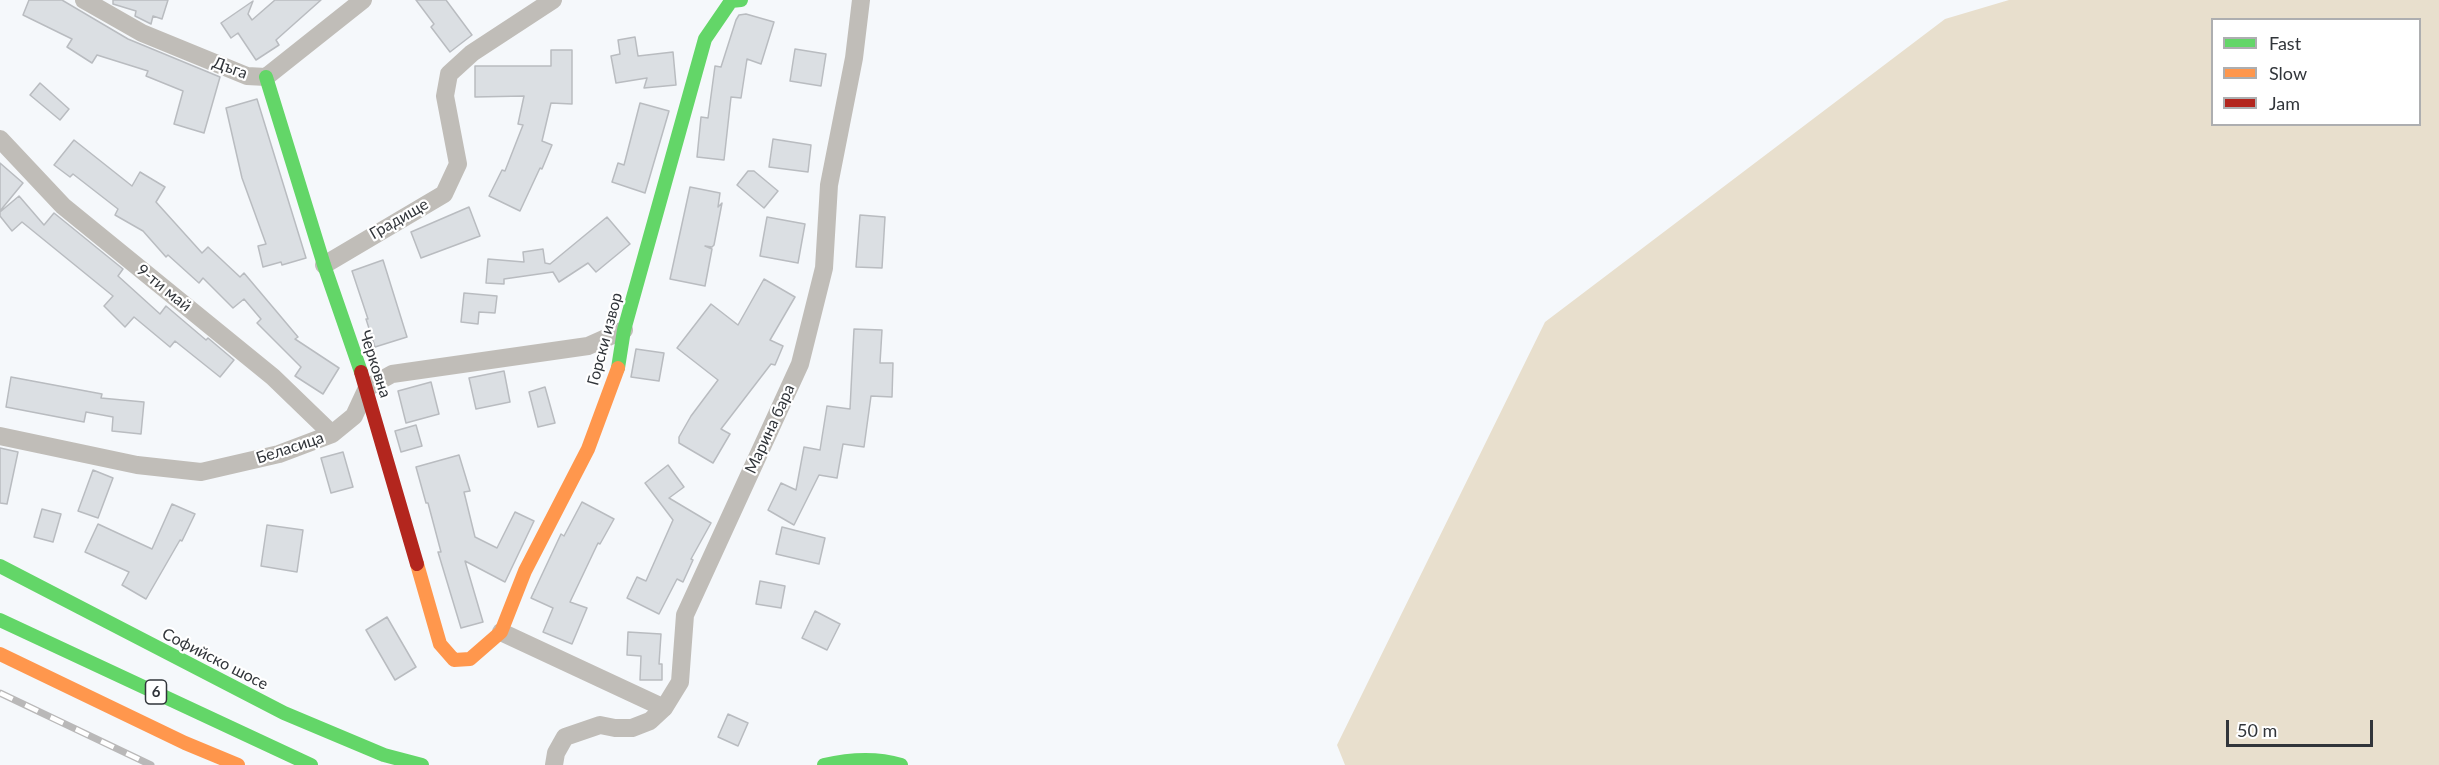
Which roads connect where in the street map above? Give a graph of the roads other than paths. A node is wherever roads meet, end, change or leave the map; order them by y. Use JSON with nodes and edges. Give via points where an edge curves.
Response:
{"nodes":[{"id":1,"x":84,"y":0,"type":"edge"},
{"id":2,"x":363,"y":0,"type":"edge"},
{"id":3,"x":553,"y":0,"type":"edge"},
{"id":4,"x":741,"y":0,"type":"edge"},
{"id":5,"x":861,"y":0,"type":"edge"},
{"id":6,"x":266,"y":77,"type":"junction"},
{"id":7,"x":1,"y":145,"type":"edge"},
{"id":8,"x":324,"y":265,"type":"junction"},
{"id":9,"x":624,"y":330,"type":"junction"},
{"id":10,"x":367,"y":388,"type":"junction"},
{"id":11,"x":332,"y":434,"type":"junction"},
{"id":12,"x":0,"y":436,"type":"edge"},
{"id":13,"x":0,"y":566,"type":"edge"},
{"id":14,"x":0,"y":620,"type":"edge"},
{"id":15,"x":501,"y":632,"type":"junction"},
{"id":16,"x":0,"y":654,"type":"edge"},
{"id":17,"x":454,"y":660,"type":"joint"},
{"id":18,"x":664,"y":708,"type":"junction"},
{"id":19,"x":185,"y":743,"type":"junction"},
{"id":20,"x":222,"y":765,"type":"edge"},
{"id":21,"x":238,"y":765,"type":"edge"},
{"id":22,"x":311,"y":765,"type":"edge"},
{"id":23,"x":422,"y":765,"type":"edge"},
{"id":24,"x":554,"y":765,"type":"edge"},
{"id":25,"x":824,"y":765,"type":"edge"},
{"id":26,"x":901,"y":765,"type":"edge"}],
"edges":[{"from":1,"to":6,"type":"street","name":"Дъга","via":[[142,33],[247,76]]},
{"from":2,"to":6,"type":"street","name":"Дъга"},
{"from":3,"to":8,"type":"street","name":"Градище","via":[[472,53],[449,74],[445,96],[458,164],[444,194]]},
{"from":4,"to":9,"type":"main road","name":"Горски извор","via":[[731,1],[705,39]]},
{"from":5,"to":18,"type":"street","name":"Марина бара","via":[[829,185],[824,268],[800,364],[685,615],[680,682]]},
{"from":6,"to":8,"type":"main road","name":"Черковна"},
{"from":7,"to":11,"type":"street","name":"9-ти май","via":[[63,206],[273,377]]},
{"from":8,"to":10,"type":"main road","name":"Черковна"},
{"from":9,"to":10,"type":"street","via":[[588,346],[392,374]]},
{"from":9,"to":15,"type":"main road","name":"Горски извор","via":[[618,369],[588,448],[525,571]]},
{"from":10,"to":11,"type":"street","name":"Беласица","via":[[354,416]]},
{"from":10,"to":17,"type":"main road","name":"Черковна","via":[[432,621],[440,644]]},
{"from":11,"to":12,"type":"street","name":"Беласица","via":[[279,454],[201,472],[137,465]]},
{"from":13,"to":23,"type":"main road","name":"Софийско шосе","via":[[284,713],[384,755]]},
{"from":14,"to":22,"type":"main road","number":"6"},
{"from":15,"to":17,"type":"main road","name":"Горски извор","via":[[470,659]]},
{"from":15,"to":18,"type":"street"},
{"from":16,"to":19,"type":"main road","number":"6"},
{"from":18,"to":24,"type":"street","name":"Марина бара","via":[[650,721],[632,728],[600,725],[565,737]]},
{"from":19,"to":20,"type":"main road"},
{"from":19,"to":21,"type":"main road","number":"6"},
{"from":25,"to":26,"type":"main road","via":[[868,759]]}]}
